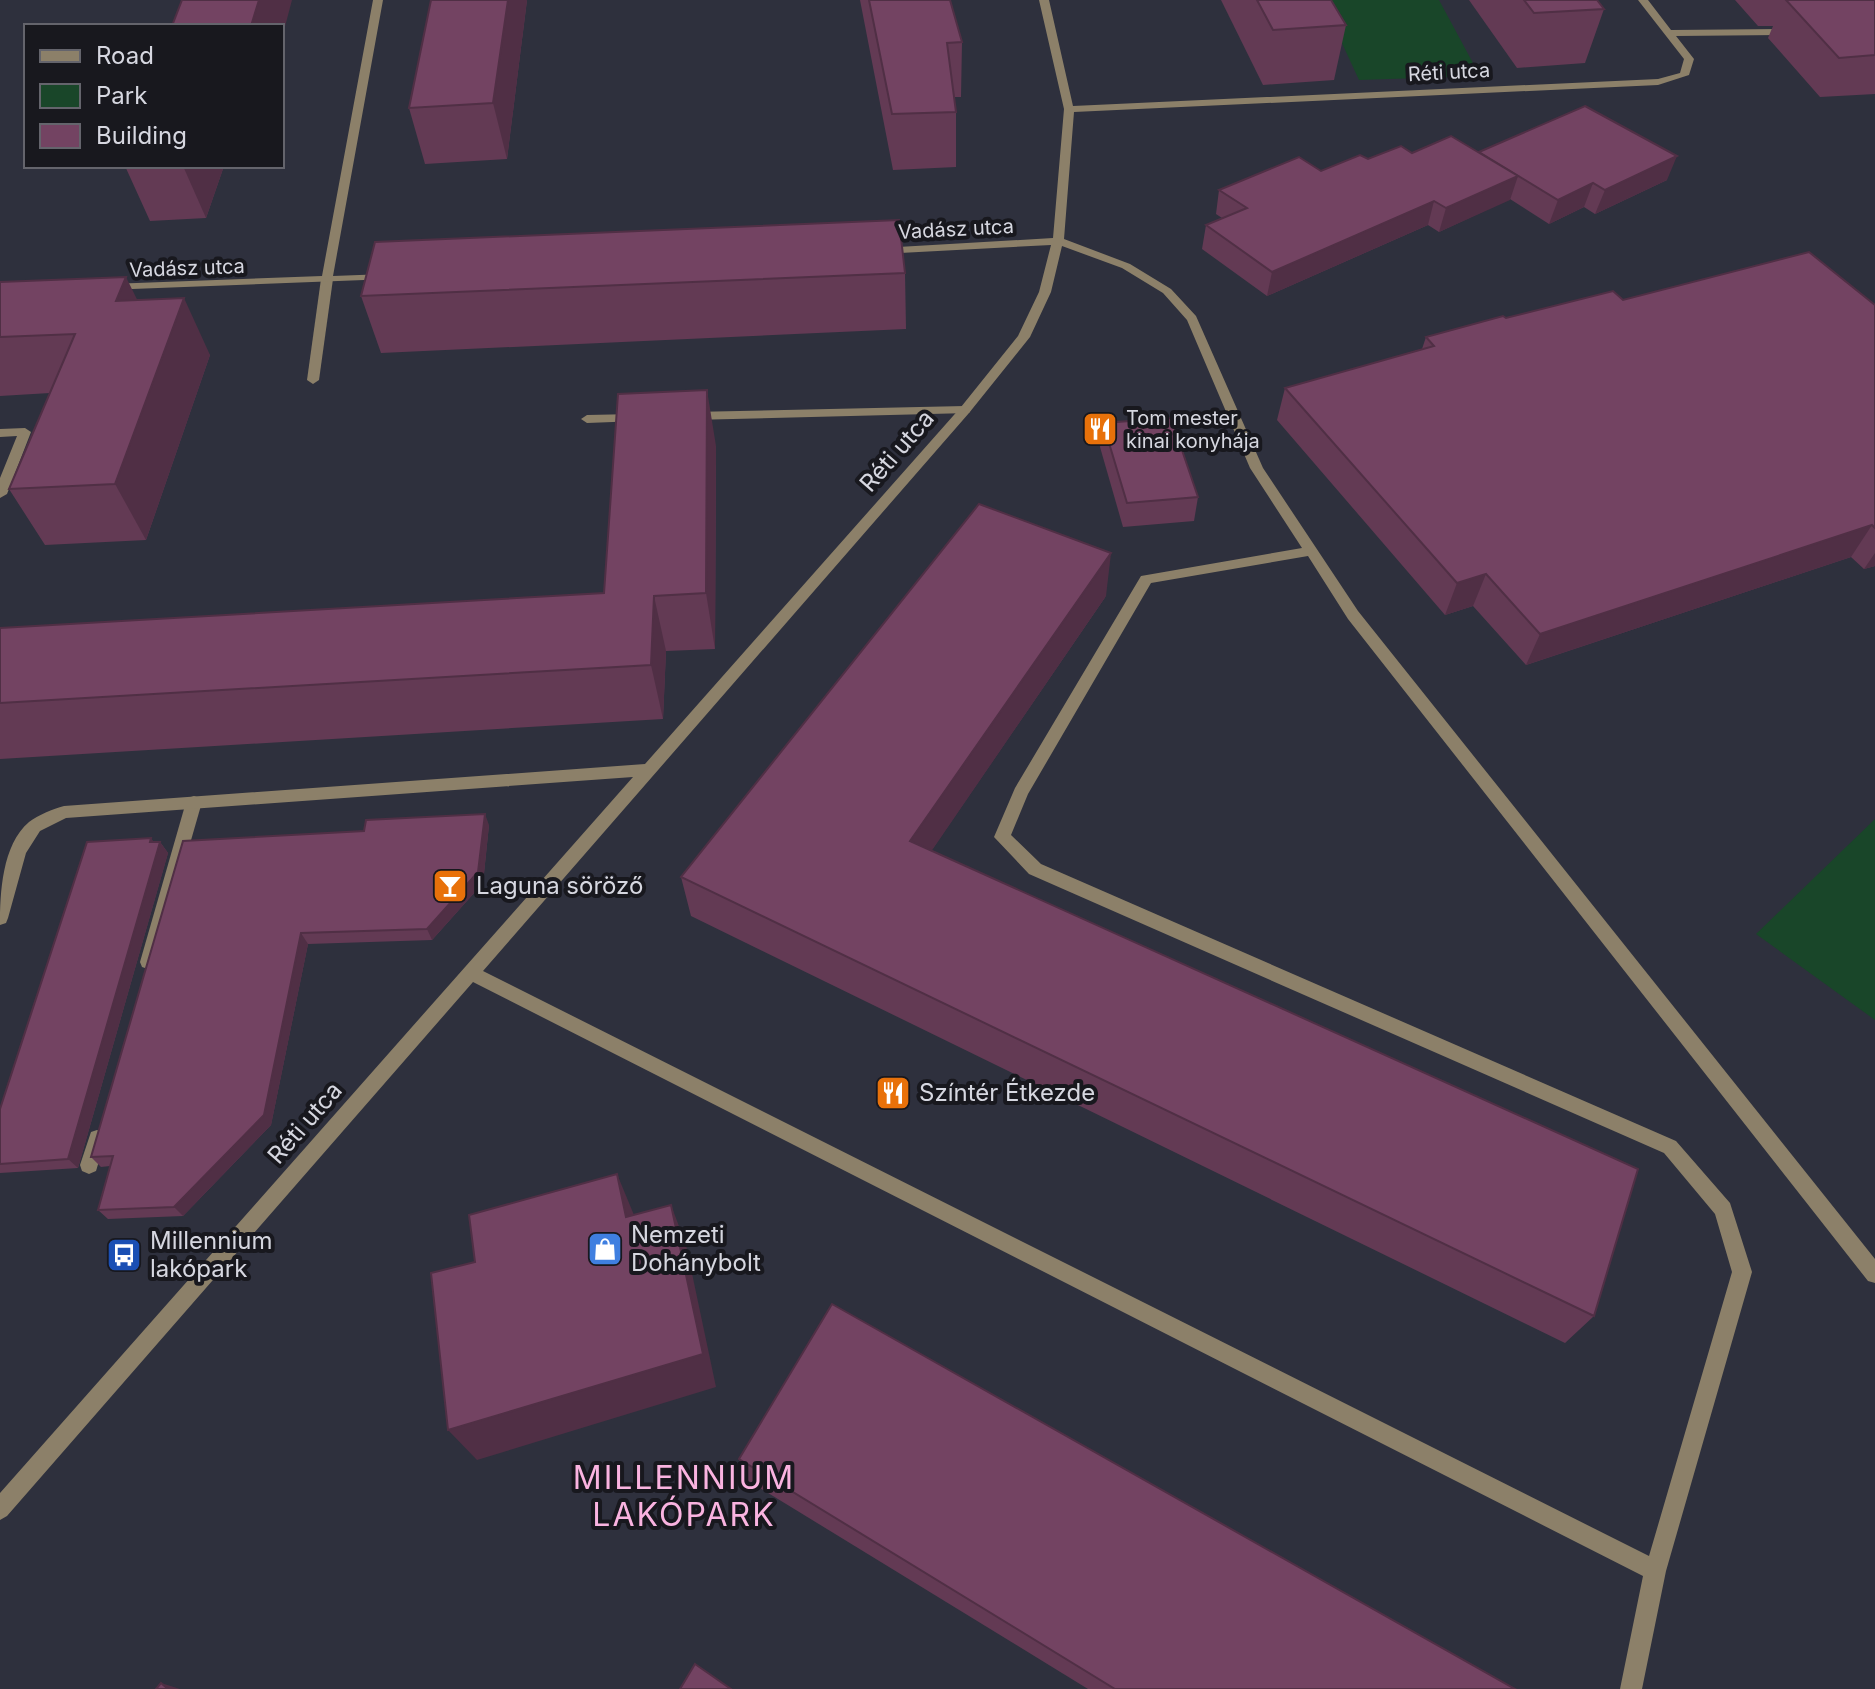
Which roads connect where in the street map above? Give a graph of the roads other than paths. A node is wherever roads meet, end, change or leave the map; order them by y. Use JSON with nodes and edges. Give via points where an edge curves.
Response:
{"nodes":[{"id":1,"x":378,"y":0,"type":"edge"},
{"id":2,"x":1044,"y":0,"type":"edge"},
{"id":3,"x":1643,"y":0,"type":"edge"},
{"id":4,"x":1795,"y":32,"type":"edge"},
{"id":5,"x":1668,"y":33,"type":"junction"},
{"id":6,"x":1069,"y":109,"type":"junction"},
{"id":7,"x":1058,"y":241,"type":"junction"},
{"id":8,"x":871,"y":252,"type":"edge"},
{"id":9,"x":403,"y":277,"type":"edge"},
{"id":10,"x":327,"y":279,"type":"junction"},
{"id":11,"x":94,"y":289,"type":"edge"},
{"id":12,"x":313,"y":380,"type":"dead end"},
{"id":13,"x":965,"y":410,"type":"junction"},
{"id":14,"x":650,"y":417,"type":"edge"},
{"id":15,"x":681,"y":417,"type":"edge"},
{"id":16,"x":587,"y":419,"type":"dead end"},
{"id":17,"x":0,"y":433,"type":"edge"},
{"id":18,"x":0,"y":494,"type":"edge"},
{"id":19,"x":1310,"y":551,"type":"junction"},
{"id":20,"x":648,"y":770,"type":"junction"},
{"id":21,"x":194,"y":802,"type":"junction"},
{"id":22,"x":0,"y":918,"type":"edge"},
{"id":23,"x":469,"y":972,"type":"junction"},
{"id":24,"x":141,"y":984,"type":"edge"},
{"id":25,"x":102,"y":1120,"type":"edge"},
{"id":26,"x":89,"y":1165,"type":"edge"},
{"id":27,"x":1875,"y":1274,"type":"edge"},
{"id":28,"x":0,"y":1509,"type":"edge"},
{"id":29,"x":1655,"y":1571,"type":"junction"},
{"id":30,"x":1631,"y":1689,"type":"edge"}],
"edges":[{"from":1,"to":10,"type":"street"},
{"from":2,"to":6,"type":"street","name":"Réti utca"},
{"from":3,"to":5,"type":"street","name":"Réti utca"},
{"from":4,"to":5,"type":"street"},
{"from":5,"to":6,"type":"street","name":"Réti utca","via":[[1689,59],[1684,75],[1658,82]]},
{"from":6,"to":7,"type":"street","name":"Réti utca"},
{"from":7,"to":8,"type":"street","name":"Vadász utca"},
{"from":7,"to":13,"type":"street","name":"Réti utca","via":[[1045,292],[1024,337]]},
{"from":7,"to":19,"type":"street","via":[[1126,266],[1167,291],[1192,319],[1257,468]]},
{"from":9,"to":10,"type":"street","name":"Vadász utca"},
{"from":10,"to":11,"type":"street","name":"Vadász utca"},
{"from":10,"to":12,"type":"street"},
{"from":13,"to":15,"type":"street"},
{"from":13,"to":20,"type":"street","name":"Réti utca"},
{"from":14,"to":16,"type":"street"},
{"from":17,"to":18,"type":"street","via":[[25,432]]},
{"from":19,"to":27,"type":"street","via":[[1362,627]]},
{"from":19,"to":29,"type":"street","via":[[1146,579],[1021,792],[1002,837],[1035,869],[1670,1147],[1723,1209],[1742,1272]]},
{"from":20,"to":21,"type":"street"},
{"from":20,"to":23,"type":"street","name":"Réti utca"},
{"from":21,"to":22,"type":"street","via":[[64,812],[34,827],[18,851]]},
{"from":21,"to":24,"type":"street"},
{"from":23,"to":28,"type":"street","name":"Réti utca"},
{"from":23,"to":29,"type":"street"},
{"from":25,"to":26,"type":"street"},
{"from":29,"to":30,"type":"street"}]}
